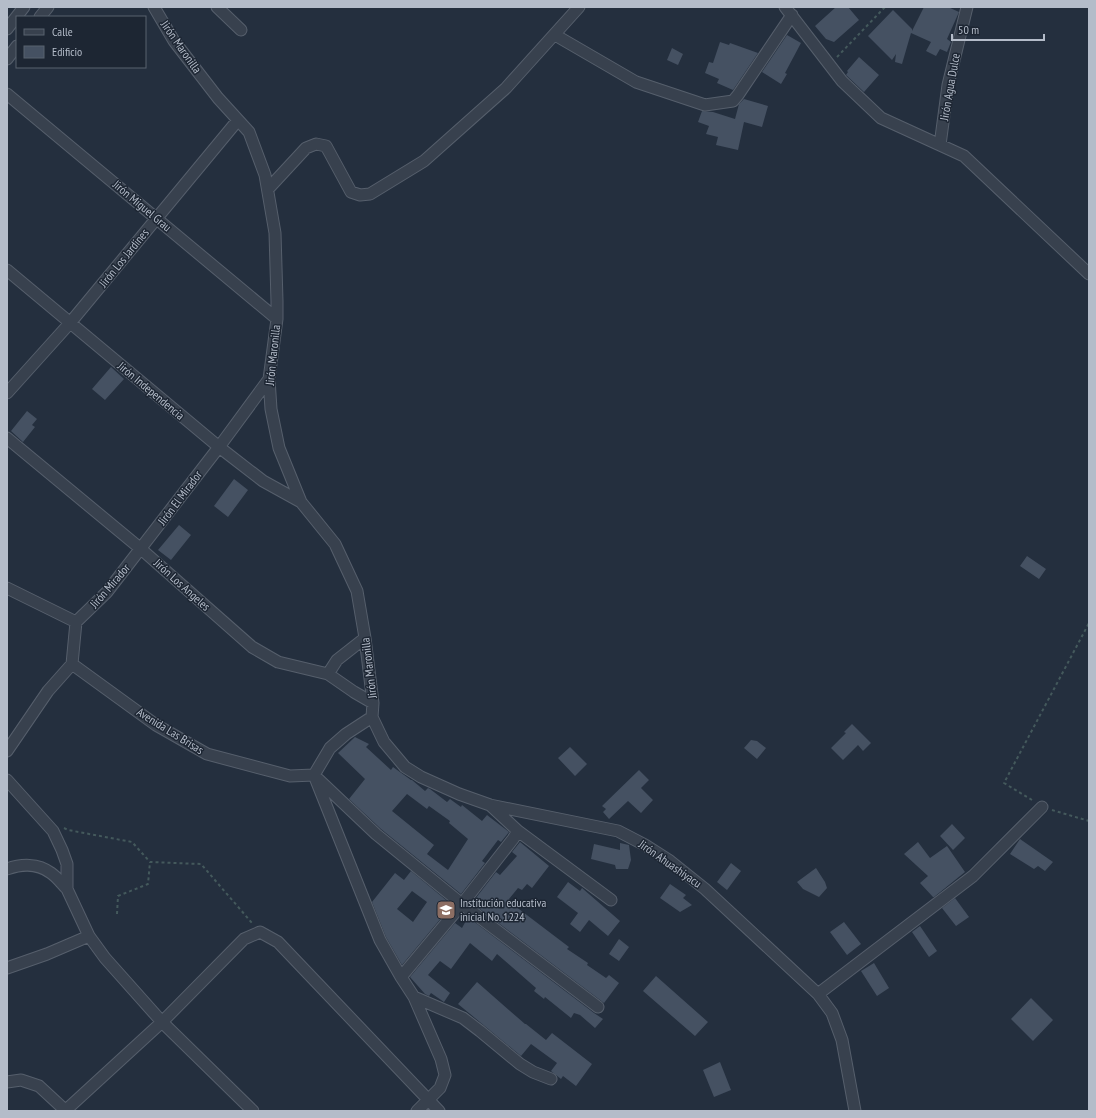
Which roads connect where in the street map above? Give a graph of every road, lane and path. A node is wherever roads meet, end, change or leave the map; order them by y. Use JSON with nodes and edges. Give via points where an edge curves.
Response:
{"nodes":[{"id":1,"x":24,"y":7,"type":"edge"},
{"id":2,"x":48,"y":7,"type":"edge"},
{"id":3,"x":154,"y":7,"type":"edge"},
{"id":4,"x":217,"y":7,"type":"edge"},
{"id":5,"x":579,"y":7,"type":"edge"},
{"id":6,"x":885,"y":7,"type":"edge"},
{"id":7,"x":967,"y":7,"type":"edge"},
{"id":8,"x":789,"y":11,"type":"edge"},
{"id":9,"x":17,"y":16,"type":"edge"},
{"id":10,"x":41,"y":16,"type":"edge"},
{"id":11,"x":16,"y":17,"type":"edge"},
{"id":12,"x":7,"y":29,"type":"edge"},
{"id":13,"x":241,"y":30,"type":"dead end"},
{"id":14,"x":555,"y":35,"type":"junction"},
{"id":15,"x":16,"y":47,"type":"edge"},
{"id":16,"x":7,"y":59,"type":"edge"},
{"id":17,"x":830,"y":65,"type":"junction"},
{"id":18,"x":7,"y":94,"type":"edge"},
{"id":19,"x":238,"y":120,"type":"junction"},
{"id":20,"x":940,"y":145,"type":"junction"},
{"id":21,"x":268,"y":189,"type":"junction"},
{"id":22,"x":156,"y":218,"type":"junction"},
{"id":23,"x":7,"y":270,"type":"edge"},
{"id":24,"x":1089,"y":274,"type":"edge"},
{"id":25,"x":277,"y":320,"type":"junction"},
{"id":26,"x":70,"y":323,"type":"junction"},
{"id":27,"x":269,"y":379,"type":"junction"},
{"id":28,"x":7,"y":393,"type":"edge"},
{"id":29,"x":7,"y":438,"type":"edge"},
{"id":30,"x":219,"y":447,"type":"junction"},
{"id":31,"x":301,"y":502,"type":"junction"},
{"id":32,"x":141,"y":549,"type":"junction"},
{"id":33,"x":7,"y":588,"type":"edge"},
{"id":34,"x":76,"y":622,"type":"junction"},
{"id":35,"x":1089,"y":623,"type":"edge"},
{"id":36,"x":366,"y":638,"type":"junction"},
{"id":37,"x":72,"y":664,"type":"junction"},
{"id":38,"x":328,"y":674,"type":"junction"},
{"id":39,"x":373,"y":703,"type":"junction"},
{"id":40,"x":372,"y":716,"type":"junction"},
{"id":41,"x":7,"y":751,"type":"edge"},
{"id":42,"x":314,"y":775,"type":"junction"},
{"id":43,"x":7,"y":780,"type":"edge"},
{"id":44,"x":490,"y":805,"type":"junction"},
{"id":45,"x":1042,"y":807,"type":"junction"},
{"id":46,"x":1089,"y":822,"type":"edge"},
{"id":47,"x":62,"y":827,"type":"dead end"},
{"id":48,"x":518,"y":831,"type":"junction"},
{"id":49,"x":150,"y":862,"type":"junction"},
{"id":50,"x":7,"y":869,"type":"edge"},
{"id":51,"x":67,"y":889,"type":"junction"},
{"id":52,"x":611,"y":900,"type":"dead end"},
{"id":53,"x":462,"y":904,"type":"junction"},
{"id":54,"x":117,"y":914,"type":"dead end"},
{"id":55,"x":260,"y":932,"type":"junction"},
{"id":56,"x":89,"y":936,"type":"junction"},
{"id":57,"x":7,"y":968,"type":"edge"},
{"id":58,"x":401,"y":978,"type":"junction"},
{"id":59,"x":818,"y":994,"type":"junction"},
{"id":60,"x":414,"y":997,"type":"junction"},
{"id":61,"x":598,"y":1007,"type":"dead end"},
{"id":62,"x":162,"y":1022,"type":"junction"},
{"id":63,"x":551,"y":1079,"type":"dead end"},
{"id":64,"x":7,"y":1082,"type":"edge"},
{"id":65,"x":429,"y":1100,"type":"junction"},
{"id":66,"x":66,"y":1111,"type":"edge"},
{"id":67,"x":252,"y":1111,"type":"edge"},
{"id":68,"x":417,"y":1111,"type":"edge"},
{"id":69,"x":439,"y":1111,"type":"edge"},
{"id":70,"x":855,"y":1111,"type":"edge"}],
"edges":[{"from":1,"to":9,"type":"street"},
{"from":2,"to":10,"type":"street"},
{"from":3,"to":19,"type":"street","name":"Jirón Maronilla","via":[[174,41]]},
{"from":4,"to":13,"type":"street"},
{"from":5,"to":14,"type":"street"},
{"from":6,"to":17,"type":"path"},
{"from":7,"to":20,"type":"street","name":"Jirón Agua Dulce","via":[[948,85]]},
{"from":8,"to":14,"type":"street","via":[[733,101],[705,105],[636,82]]},
{"from":8,"to":17,"type":"street"},
{"from":11,"to":12,"type":"street"},
{"from":14,"to":21,"type":"street","via":[[506,88],[424,161],[370,194],[360,195],[351,192],[326,146],[316,144],[306,148]]},
{"from":15,"to":16,"type":"street"},
{"from":17,"to":20,"type":"street","via":[[842,81],[881,118]]},
{"from":18,"to":22,"type":"street","name":"Jirón Miguel Grau"},
{"from":19,"to":21,"type":"street","name":"Jirón Maronilla","via":[[249,132]]},
{"from":19,"to":22,"type":"street","name":"Jirón Los Jardines"},
{"from":20,"to":24,"type":"street","via":[[964,156]]},
{"from":21,"to":25,"type":"street","name":"Jirón Maronilla","via":[[275,233]]},
{"from":22,"to":25,"type":"street","name":"Jirón Miguel Grau"},
{"from":22,"to":26,"type":"street","name":"Jirón Los Jardines"},
{"from":23,"to":26,"type":"street","name":"Jirón Independencia"},
{"from":25,"to":27,"type":"street","name":"Jirón Maronilla"},
{"from":26,"to":28,"type":"street","name":"Jirón Los Jardines"},
{"from":26,"to":30,"type":"street","name":"Jirón Independencia"},
{"from":27,"to":30,"type":"street","name":"Jirón El Mirador"},
{"from":27,"to":31,"type":"street","name":"Jirón Maronilla","via":[[279,448]]},
{"from":29,"to":32,"type":"street","name":"Jirón Los Angeles"},
{"from":30,"to":31,"type":"street","name":"Jirón Independencia","via":[[263,481]]},
{"from":30,"to":32,"type":"street","name":"Jirón El Mirador"},
{"from":31,"to":36,"type":"street","name":"Jirón Maronilla","via":[[335,544],[357,591]]},
{"from":32,"to":34,"type":"street","name":"Jirón Mirador","via":[[107,592]]},
{"from":32,"to":38,"type":"street","name":"Jirón Los Angeles","via":[[252,648],[278,662]]},
{"from":33,"to":34,"type":"street"},
{"from":34,"to":37,"type":"street"},
{"from":35,"to":45,"type":"path","via":[[1004,783]]},
{"from":36,"to":38,"type":"street","via":[[337,660]]},
{"from":36,"to":39,"type":"street","name":"Jirón Maronilla"},
{"from":37,"to":41,"type":"street","via":[[48,691]]},
{"from":37,"to":42,"type":"street","name":"Avenida Las Brisas","via":[[156,725],[208,754],[290,776]]},
{"from":38,"to":39,"type":"street","name":"Jirón Los Angeles"},
{"from":39,"to":40,"type":"street","name":"Jirón Maronilla"},
{"from":40,"to":42,"type":"street","via":[[330,748]]},
{"from":40,"to":44,"type":"street","name":"Jirón Ahuashiyacu","via":[[384,742],[405,767],[459,794]]},
{"from":42,"to":53,"type":"street","via":[[376,834]]},
{"from":42,"to":58,"type":"street","via":[[380,940]]},
{"from":43,"to":51,"type":"street","via":[[53,831],[67,864]]},
{"from":44,"to":48,"type":"street"},
{"from":44,"to":59,"type":"street","name":"Jirón Ahuashiyacu","via":[[618,831],[645,845],[705,888]]},
{"from":45,"to":46,"type":"path"},
{"from":45,"to":59,"type":"street","via":[[973,876]]},
{"from":47,"to":49,"type":"path","via":[[132,842]]},
{"from":48,"to":52,"type":"street"},
{"from":48,"to":53,"type":"street"},
{"from":49,"to":54,"type":"path","via":[[148,884],[118,896]]},
{"from":49,"to":55,"type":"path","via":[[201,864]]},
{"from":50,"to":51,"type":"street","via":[[32,865],[50,872]]},
{"from":51,"to":56,"type":"street"},
{"from":53,"to":58,"type":"street"},
{"from":53,"to":61,"type":"street"},
{"from":55,"to":62,"type":"street","via":[[244,939]]},
{"from":55,"to":65,"type":"street","via":[[278,942]]},
{"from":56,"to":57,"type":"street"},
{"from":56,"to":62,"type":"street","via":[[105,958]]},
{"from":58,"to":60,"type":"street"},
{"from":59,"to":70,"type":"street","name":"Jirón Ahuashiyacu","via":[[832,1013],[842,1040]]},
{"from":60,"to":63,"type":"street","via":[[463,1018],[520,1064]]},
{"from":60,"to":65,"type":"street","via":[[442,1059],[445,1075],[440,1088]]},
{"from":62,"to":66,"type":"street"},
{"from":62,"to":67,"type":"street"},
{"from":64,"to":66,"type":"street","via":[[20,1080],[39,1086]]},
{"from":65,"to":68,"type":"street"},
{"from":65,"to":69,"type":"street"}]}
